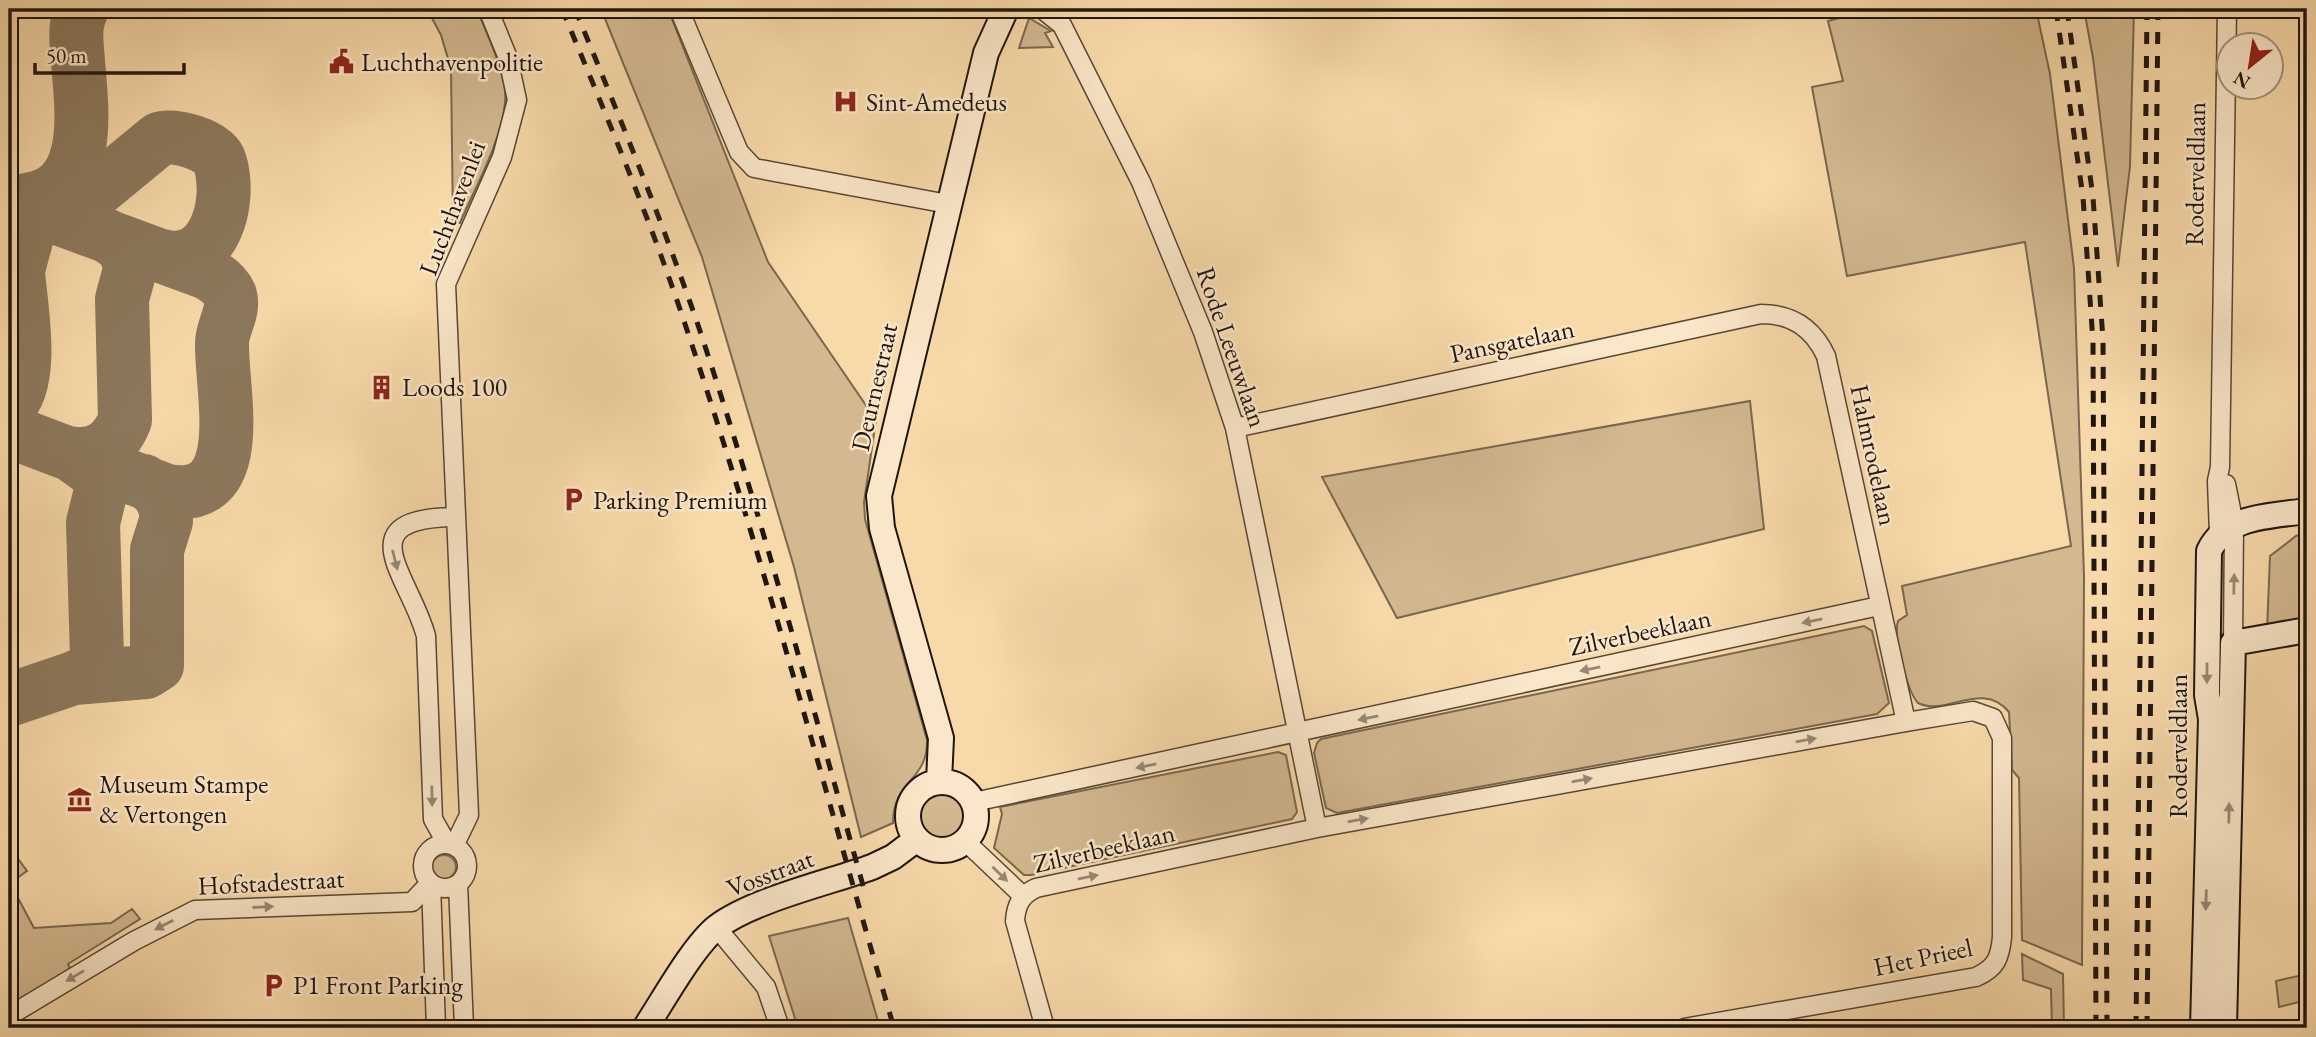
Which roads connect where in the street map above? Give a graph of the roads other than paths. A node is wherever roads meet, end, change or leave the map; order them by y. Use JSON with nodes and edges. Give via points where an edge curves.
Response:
{"nodes":[{"id":1,"x":488,"y":9,"type":"edge"},
{"id":2,"x":679,"y":9,"type":"edge"},
{"id":3,"x":1006,"y":9,"type":"edge"},
{"id":4,"x":1042,"y":9,"type":"edge"},
{"id":5,"x":2227,"y":9,"type":"edge"},
{"id":6,"x":948,"y":204,"type":"junction"},
{"id":7,"x":1800,"y":323,"type":"joint"},
{"id":8,"x":1235,"y":428,"type":"junction"},
{"id":9,"x":2307,"y":511,"type":"edge"},
{"id":10,"x":456,"y":517,"type":"junction"},
{"id":11,"x":2227,"y":529,"type":"junction"},
{"id":12,"x":1879,"y":606,"type":"junction"},
{"id":13,"x":2207,"y":618,"type":"junction"},
{"id":14,"x":2307,"y":630,"type":"edge"},
{"id":15,"x":2233,"y":643,"type":"junction"},
{"id":16,"x":1983,"y":713,"type":"joint"},
{"id":17,"x":1906,"y":722,"type":"junction"},
{"id":18,"x":1297,"y":733,"type":"junction"},
{"id":19,"x":939,"y":781,"type":"junction"},
{"id":20,"x":974,"y":802,"type":"junction"},
{"id":21,"x":1317,"y":828,"type":"junction"},
{"id":22,"x":917,"y":839,"type":"junction"},
{"id":23,"x":965,"y":841,"type":"junction"},
{"id":24,"x":450,"y":845,"type":"junction"},
{"id":25,"x":430,"y":883,"type":"junction"},
{"id":26,"x":458,"y":884,"type":"junction"},
{"id":27,"x":1023,"y":895,"type":"junction"},
{"id":28,"x":717,"y":928,"type":"junction"},
{"id":29,"x":9,"y":1016,"type":"edge"},
{"id":30,"x":436,"y":1028,"type":"edge"},
{"id":31,"x":464,"y":1028,"type":"edge"},
{"id":32,"x":645,"y":1028,"type":"edge"},
{"id":33,"x":780,"y":1028,"type":"edge"},
{"id":34,"x":1045,"y":1028,"type":"edge"},
{"id":35,"x":1684,"y":1028,"type":"edge"},
{"id":36,"x":2203,"y":1028,"type":"edge"},
{"id":37,"x":2224,"y":1028,"type":"edge"}],
"edges":[{"from":1,"to":10,"type":"street","name":"Luchthavenlei","via":[[508,58],[517,100],[502,157],[446,284]]},
{"from":2,"to":6,"type":"street","via":[[739,152],[754,168]]},
{"from":3,"to":6,"type":"street","name":"Deurnestraat","via":[[986,53]]},
{"from":4,"to":8,"type":"street","name":"Rode Leeuwlaan","via":[[1062,25],[1141,182],[1203,332]]},
{"from":5,"to":11,"type":"street","name":"Roderveldlaan","via":[[2220,467]]},
{"from":6,"to":19,"type":"street","name":"Deurnestraat","via":[[879,496],[882,528],[941,738]]},
{"from":7,"to":8,"type":"street","name":"Pansgatelaan","via":[[1761,314]]},
{"from":7,"to":12,"type":"street","name":"Halmrodelaan","via":[[1826,356]]},
{"from":8,"to":18,"type":"street","name":"Rode Leeuwlaan"},
{"from":9,"to":11,"type":"street"},
{"from":10,"to":24,"type":"street","name":"Luchthavenlei","via":[[468,815]]},
{"from":10,"to":24,"type":"street","one_way":true,"via":[[426,517],[408,523],[392,541],[397,569],[426,636],[433,819]]},
{"from":11,"to":13,"type":"street","name":"Roderveldlaan","via":[[2209,551]]},
{"from":15,"to":11,"type":"street","name":"Roderveldlaan","one_way":true},
{"from":12,"to":17,"type":"street"},
{"from":12,"to":18,"type":"street","name":"Zilverbeeklaan","one_way":true},
{"from":13,"to":15,"type":"street"},
{"from":13,"to":36,"type":"street","name":"Roderveldlaan","one_way":true,"via":[[2211,719]]},
{"from":14,"to":15,"type":"street"},
{"from":37,"to":15,"type":"street","name":"Roderveldlaan","one_way":true},
{"from":16,"to":17,"type":"street","name":"Zilverbeeklaan"},
{"from":16,"to":35,"type":"street","name":"Het Prieel","via":[[1993,718],[2002,738],[2002,937],[1996,964],[1976,977]]},
{"from":21,"to":17,"type":"street","name":"Zilverbeeklaan","one_way":true},
{"from":18,"to":20,"type":"street","name":"Zilverbeeklaan","one_way":true},
{"from":18,"to":21,"type":"street"},
{"from":19,"to":20,"type":"street","via":[[960,786]]},
{"from":19,"to":22,"type":"street","via":[[916,792],[910,803],[907,816]]},
{"from":20,"to":23,"type":"street","via":[[975,823]]},
{"from":27,"to":21,"type":"street","name":"Zilverbeeklaan","one_way":true,"via":[[1036,888]]},
{"from":22,"to":23,"type":"street","via":[[941,850]]},
{"from":22,"to":28,"type":"street","name":"Vosstraat","via":[[872,867],[742,912]]},
{"from":23,"to":27,"type":"street","name":"Zilverbeeklaan","one_way":true},
{"from":24,"to":25,"type":"street","via":[[436,845],[426,854],[422,867]]},
{"from":24,"to":26,"type":"street","via":[[462,852],[467,865]]},
{"from":25,"to":26,"type":"street","via":[[446,889]]},
{"from":25,"to":29,"type":"street","name":"Hofstadestraat","via":[[412,902],[195,910]]},
{"from":25,"to":30,"type":"street"},
{"from":26,"to":31,"type":"street"},
{"from":27,"to":34,"type":"street","via":[[1015,921]]},
{"from":28,"to":32,"type":"street","name":"Vosstraat"},
{"from":28,"to":33,"type":"street","via":[[766,987]]}]}
